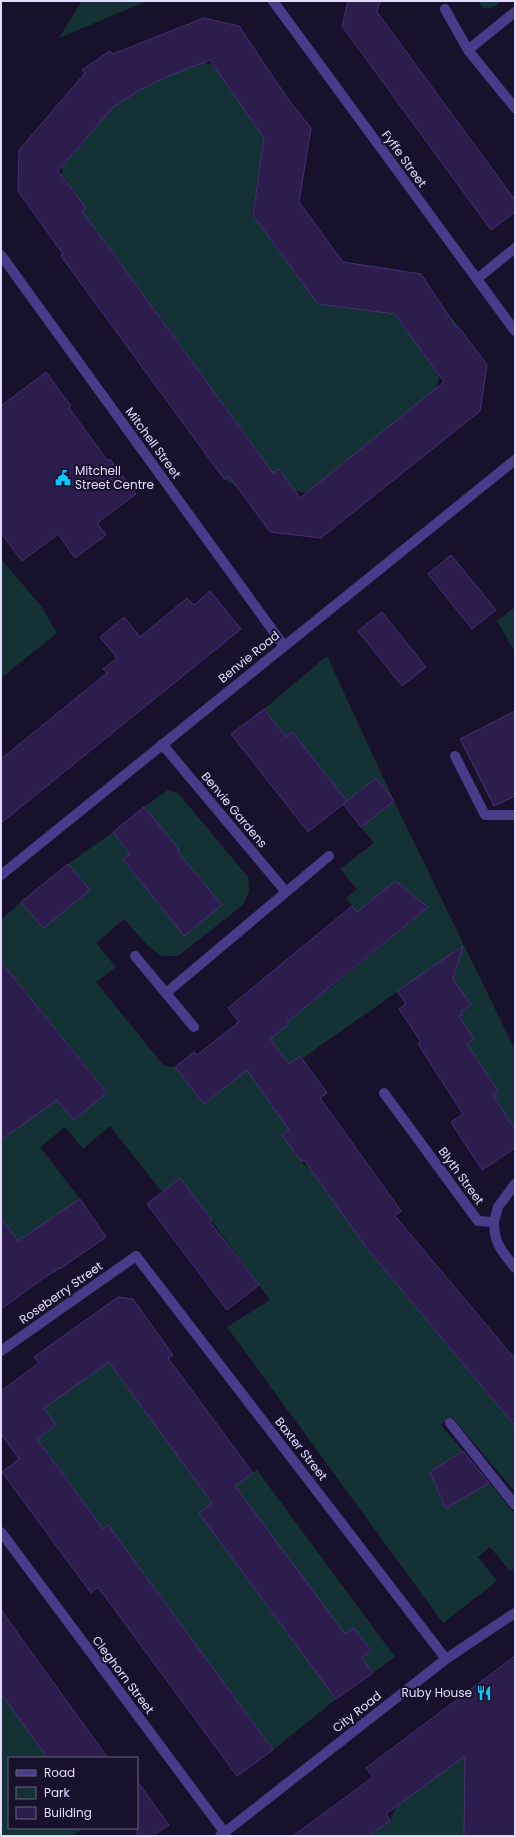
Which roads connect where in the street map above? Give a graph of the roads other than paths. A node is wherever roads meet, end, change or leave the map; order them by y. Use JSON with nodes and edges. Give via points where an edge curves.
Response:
{"nodes":[{"id":1,"x":273,"y":1,"type":"edge"},
{"id":2,"x":445,"y":9,"type":"dead end"},
{"id":3,"x":515,"y":12,"type":"edge"},
{"id":4,"x":468,"y":50,"type":"junction"},
{"id":5,"x":515,"y":108,"type":"edge"},
{"id":6,"x":515,"y":248,"type":"edge"},
{"id":7,"x":1,"y":255,"type":"edge"},
{"id":8,"x":477,"y":279,"type":"junction"},
{"id":9,"x":515,"y":331,"type":"edge"},
{"id":10,"x":515,"y":460,"type":"edge"},
{"id":11,"x":284,"y":646,"type":"junction"},
{"id":12,"x":162,"y":744,"type":"junction"},
{"id":13,"x":455,"y":756,"type":"dead end"},
{"id":14,"x":515,"y":815,"type":"edge"},
{"id":15,"x":329,"y":856,"type":"dead end"},
{"id":16,"x":1,"y":875,"type":"edge"},
{"id":17,"x":286,"y":892,"type":"junction"},
{"id":18,"x":135,"y":956,"type":"dead end"},
{"id":19,"x":166,"y":993,"type":"junction"},
{"id":20,"x":194,"y":1026,"type":"dead end"},
{"id":21,"x":384,"y":1093,"type":"dead end"},
{"id":22,"x":515,"y":1184,"type":"edge"},
{"id":23,"x":494,"y":1222,"type":"junction"},
{"id":24,"x":136,"y":1256,"type":"joint"},
{"id":25,"x":515,"y":1268,"type":"edge"},
{"id":26,"x":1,"y":1350,"type":"edge"},
{"id":27,"x":450,"y":1423,"type":"dead end"},
{"id":28,"x":515,"y":1505,"type":"edge"},
{"id":29,"x":1,"y":1532,"type":"edge"},
{"id":30,"x":515,"y":1613,"type":"edge"},
{"id":31,"x":446,"y":1658,"type":"junction"},
{"id":32,"x":222,"y":1834,"type":"edge"}],
"edges":[{"from":1,"to":8,"type":"street","name":"Fyffe Street"},
{"from":2,"to":4,"type":"street"},
{"from":3,"to":4,"type":"street"},
{"from":4,"to":5,"type":"street"},
{"from":6,"to":8,"type":"street"},
{"from":7,"to":11,"type":"street","name":"Mitchell Street"},
{"from":8,"to":9,"type":"street","name":"Fyffe Street"},
{"from":10,"to":11,"type":"street","name":"Benvie Road"},
{"from":11,"to":12,"type":"street","name":"Benvie Road"},
{"from":12,"to":16,"type":"street","name":"Benvie Road"},
{"from":12,"to":17,"type":"street","name":"Benvie Gardens"},
{"from":13,"to":14,"type":"street","via":[[485,815]]},
{"from":15,"to":17,"type":"street"},
{"from":17,"to":19,"type":"street"},
{"from":18,"to":19,"type":"street"},
{"from":19,"to":20,"type":"street"},
{"from":21,"to":23,"type":"street","name":"Blyth Street","via":[[478,1221]]},
{"from":22,"to":23,"type":"street","via":[[498,1207]]},
{"from":23,"to":25,"type":"street","via":[[494,1237]]},
{"from":24,"to":26,"type":"street","name":"Roseberry Street"},
{"from":24,"to":31,"type":"street","name":"Baxter Street"},
{"from":27,"to":28,"type":"street"},
{"from":29,"to":32,"type":"street","name":"Cleghorn Street"},
{"from":30,"to":31,"type":"street","name":"City Road"},
{"from":31,"to":32,"type":"street","name":"City Road"}]}
